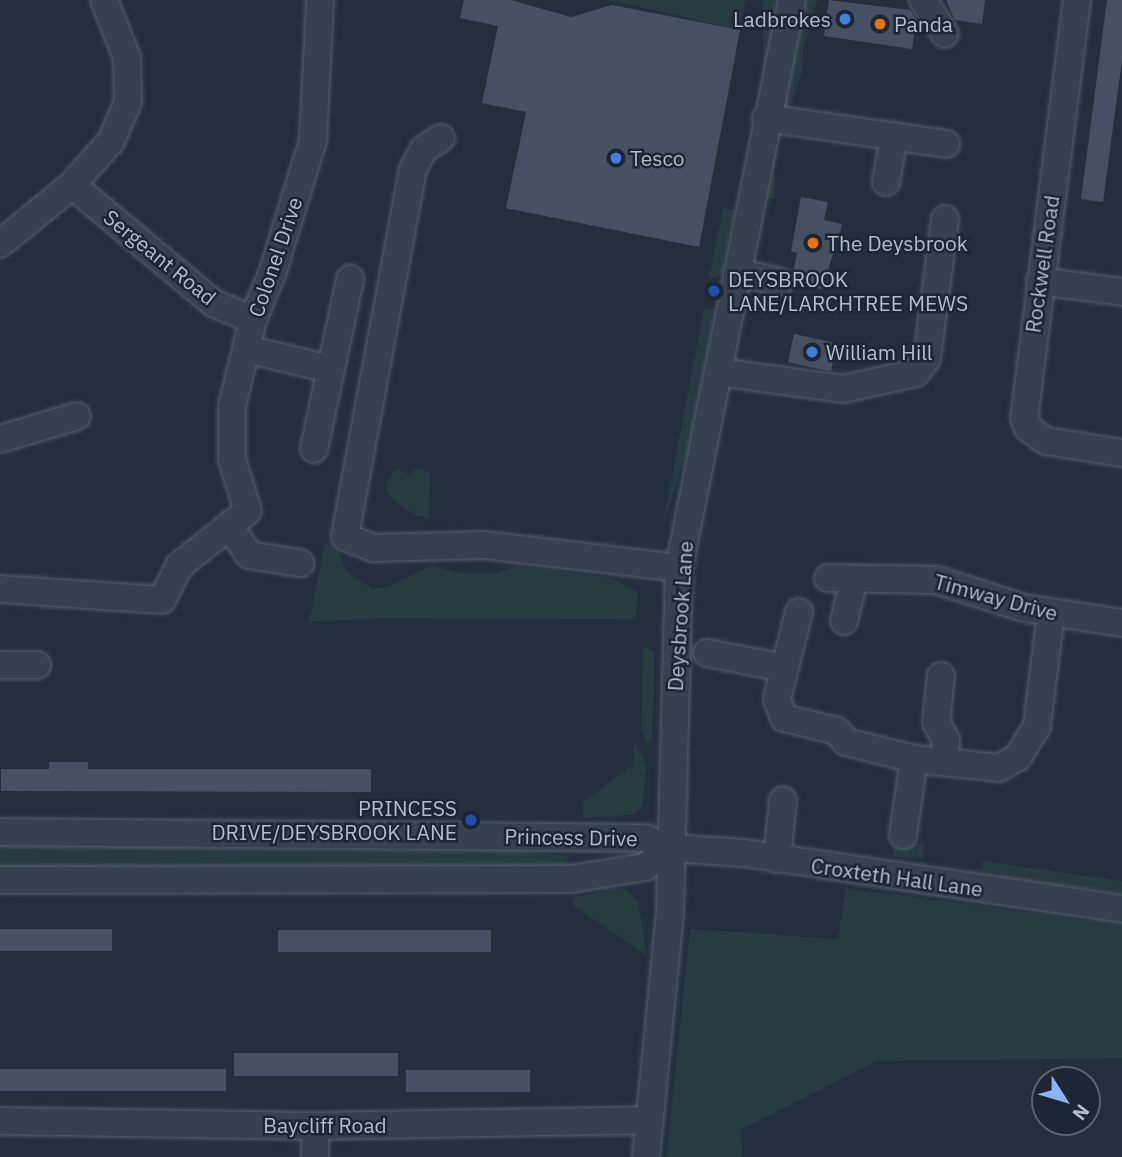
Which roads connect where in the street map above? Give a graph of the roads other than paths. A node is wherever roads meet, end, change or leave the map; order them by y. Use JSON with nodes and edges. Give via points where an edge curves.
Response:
{"nodes":[{"id":1,"x":104,"y":0,"type":"edge"},
{"id":2,"x":320,"y":0,"type":"edge"},
{"id":3,"x":792,"y":0,"type":"edge"},
{"id":4,"x":923,"y":0,"type":"edge"},
{"id":5,"x":1077,"y":0,"type":"edge"},
{"id":6,"x":945,"y":34,"type":"dead end"},
{"id":7,"x":766,"y":118,"type":"junction"},
{"id":8,"x":894,"y":136,"type":"junction"},
{"id":9,"x":441,"y":138,"type":"dead end"},
{"id":10,"x":946,"y":144,"type":"dead end"},
{"id":11,"x":886,"y":182,"type":"dead end"},
{"id":12,"x":72,"y":185,"type":"junction"},
{"id":13,"x":945,"y":219,"type":"dead end"},
{"id":14,"x":0,"y":244,"type":"edge"},
{"id":15,"x":737,"y":272,"type":"junction"},
{"id":16,"x":349,"y":279,"type":"dead end"},
{"id":17,"x":1040,"y":281,"type":"junction"},
{"id":18,"x":780,"y":282,"type":"dead end"},
{"id":19,"x":1122,"y":292,"type":"edge"},
{"id":20,"x":253,"y":320,"type":"junction"},
{"id":21,"x":246,"y":349,"type":"junction"},
{"id":22,"x":330,"y":369,"type":"junction"},
{"id":23,"x":718,"y":372,"type":"junction"},
{"id":24,"x":77,"y":416,"type":"dead end"},
{"id":25,"x":0,"y":439,"type":"edge"},
{"id":26,"x":314,"y":449,"type":"dead end"},
{"id":27,"x":1122,"y":453,"type":"edge"},
{"id":28,"x":238,"y":519,"type":"junction"},
{"id":29,"x":300,"y":563,"type":"dead end"},
{"id":30,"x":679,"y":568,"type":"junction"},
{"id":31,"x":828,"y":578,"type":"dead end"},
{"id":32,"x":854,"y":579,"type":"junction"},
{"id":33,"x":0,"y":589,"type":"edge"},
{"id":34,"x":799,"y":612,"type":"dead end"},
{"id":35,"x":1051,"y":614,"type":"junction"},
{"id":36,"x":844,"y":621,"type":"dead end"},
{"id":37,"x":1122,"y":623,"type":"edge"},
{"id":38,"x":707,"y":653,"type":"dead end"},
{"id":39,"x":0,"y":665,"type":"edge"},
{"id":40,"x":37,"y":665,"type":"dead end"},
{"id":41,"x":784,"y":668,"type":"junction"},
{"id":42,"x":940,"y":676,"type":"dead end"},
{"id":43,"x":914,"y":759,"type":"junction"},
{"id":44,"x":944,"y":762,"type":"junction"},
{"id":45,"x":783,"y":800,"type":"dead end"},
{"id":46,"x":0,"y":832,"type":"edge"},
{"id":47,"x":903,"y":835,"type":"dead end"},
{"id":48,"x":575,"y":836,"type":"junction"},
{"id":49,"x":671,"y":848,"type":"junction"},
{"id":50,"x":777,"y":859,"type":"junction"},
{"id":51,"x":571,"y":879,"type":"junction"},
{"id":52,"x":0,"y":880,"type":"edge"},
{"id":53,"x":1122,"y":909,"type":"edge"},
{"id":54,"x":650,"y":1120,"type":"junction"},
{"id":55,"x":0,"y":1121,"type":"edge"},
{"id":56,"x":315,"y":1126,"type":"junction"},
{"id":57,"x":315,"y":1157,"type":"edge"},
{"id":58,"x":646,"y":1157,"type":"edge"}],
"edges":[{"from":1,"to":12,"type":"street","via":[[127,58],[128,102],[111,141]]},
{"from":2,"to":20,"type":"street","name":"Colonel Drive","via":[[313,140]]},
{"from":3,"to":7,"type":"street","name":"Deysbrook Lane"},
{"from":4,"to":6,"type":"street"},
{"from":5,"to":17,"type":"street","name":"Rockwell Road"},
{"from":7,"to":8,"type":"street"},
{"from":7,"to":15,"type":"street","name":"Deysbrook Lane"},
{"from":8,"to":10,"type":"street"},
{"from":8,"to":11,"type":"street"},
{"from":9,"to":30,"type":"street","via":[[424,149],[413,169],[345,537],[374,548],[484,545]]},
{"from":12,"to":14,"type":"street"},
{"from":12,"to":20,"type":"street","name":"Sergeant Road","via":[[213,303]]},
{"from":13,"to":23,"type":"street","via":[[927,358],[916,373],[843,389]]},
{"from":15,"to":18,"type":"street"},
{"from":15,"to":23,"type":"street","name":"Deysbrook Lane"},
{"from":16,"to":22,"type":"street"},
{"from":17,"to":19,"type":"street"},
{"from":17,"to":27,"type":"street","name":"Rockwell Road","via":[[1023,404],[1028,428],[1046,441]]},
{"from":20,"to":21,"type":"street","name":"Colonel Drive"},
{"from":21,"to":22,"type":"street"},
{"from":21,"to":28,"type":"street","name":"Colonel Drive","via":[[232,406]]},
{"from":22,"to":26,"type":"street"},
{"from":23,"to":30,"type":"street","name":"Deysbrook Lane"},
{"from":24,"to":25,"type":"street"},
{"from":28,"to":29,"type":"street","name":"Colonel Drive","via":[[249,555]]},
{"from":28,"to":33,"type":"street","via":[[178,566],[162,600]]},
{"from":30,"to":49,"type":"street","name":"Deysbrook Lane"},
{"from":31,"to":32,"type":"street","name":"Timway Drive"},
{"from":32,"to":35,"type":"street","name":"Timway Drive","via":[[936,580]]},
{"from":32,"to":36,"type":"street"},
{"from":34,"to":41,"type":"street"},
{"from":35,"to":37,"type":"street","name":"Timway Drive"},
{"from":35,"to":44,"type":"street","via":[[1037,726],[1026,748],[1009,765],[999,768]]},
{"from":38,"to":41,"type":"street"},
{"from":39,"to":40,"type":"street"},
{"from":41,"to":43,"type":"street","via":[[777,699],[784,718],[836,730],[846,742]]},
{"from":42,"to":44,"type":"street","via":[[936,722],[946,740]]},
{"from":43,"to":44,"type":"street"},
{"from":43,"to":47,"type":"street"},
{"from":45,"to":50,"type":"street"},
{"from":46,"to":48,"type":"street","name":"Princess Drive"},
{"from":48,"to":49,"type":"street","name":"Princess Drive","via":[[645,838]]},
{"from":48,"to":51,"type":"street","via":[[588,859]]},
{"from":49,"to":50,"type":"street","name":"Croxteth Hall Lane"},
{"from":49,"to":51,"type":"street","name":"Princess Drive","via":[[645,867]]},
{"from":49,"to":54,"type":"street","name":"Deysbrook Lane","via":[[669,924]]},
{"from":50,"to":53,"type":"street","name":"Croxteth Hall Lane"},
{"from":51,"to":52,"type":"street","name":"Princess Drive"},
{"from":54,"to":56,"type":"street","name":"Baycliff Road"},
{"from":54,"to":58,"type":"street","name":"Deysbrook Lane"},
{"from":55,"to":56,"type":"street","name":"Baycliff Road"},
{"from":56,"to":57,"type":"street"}]}
